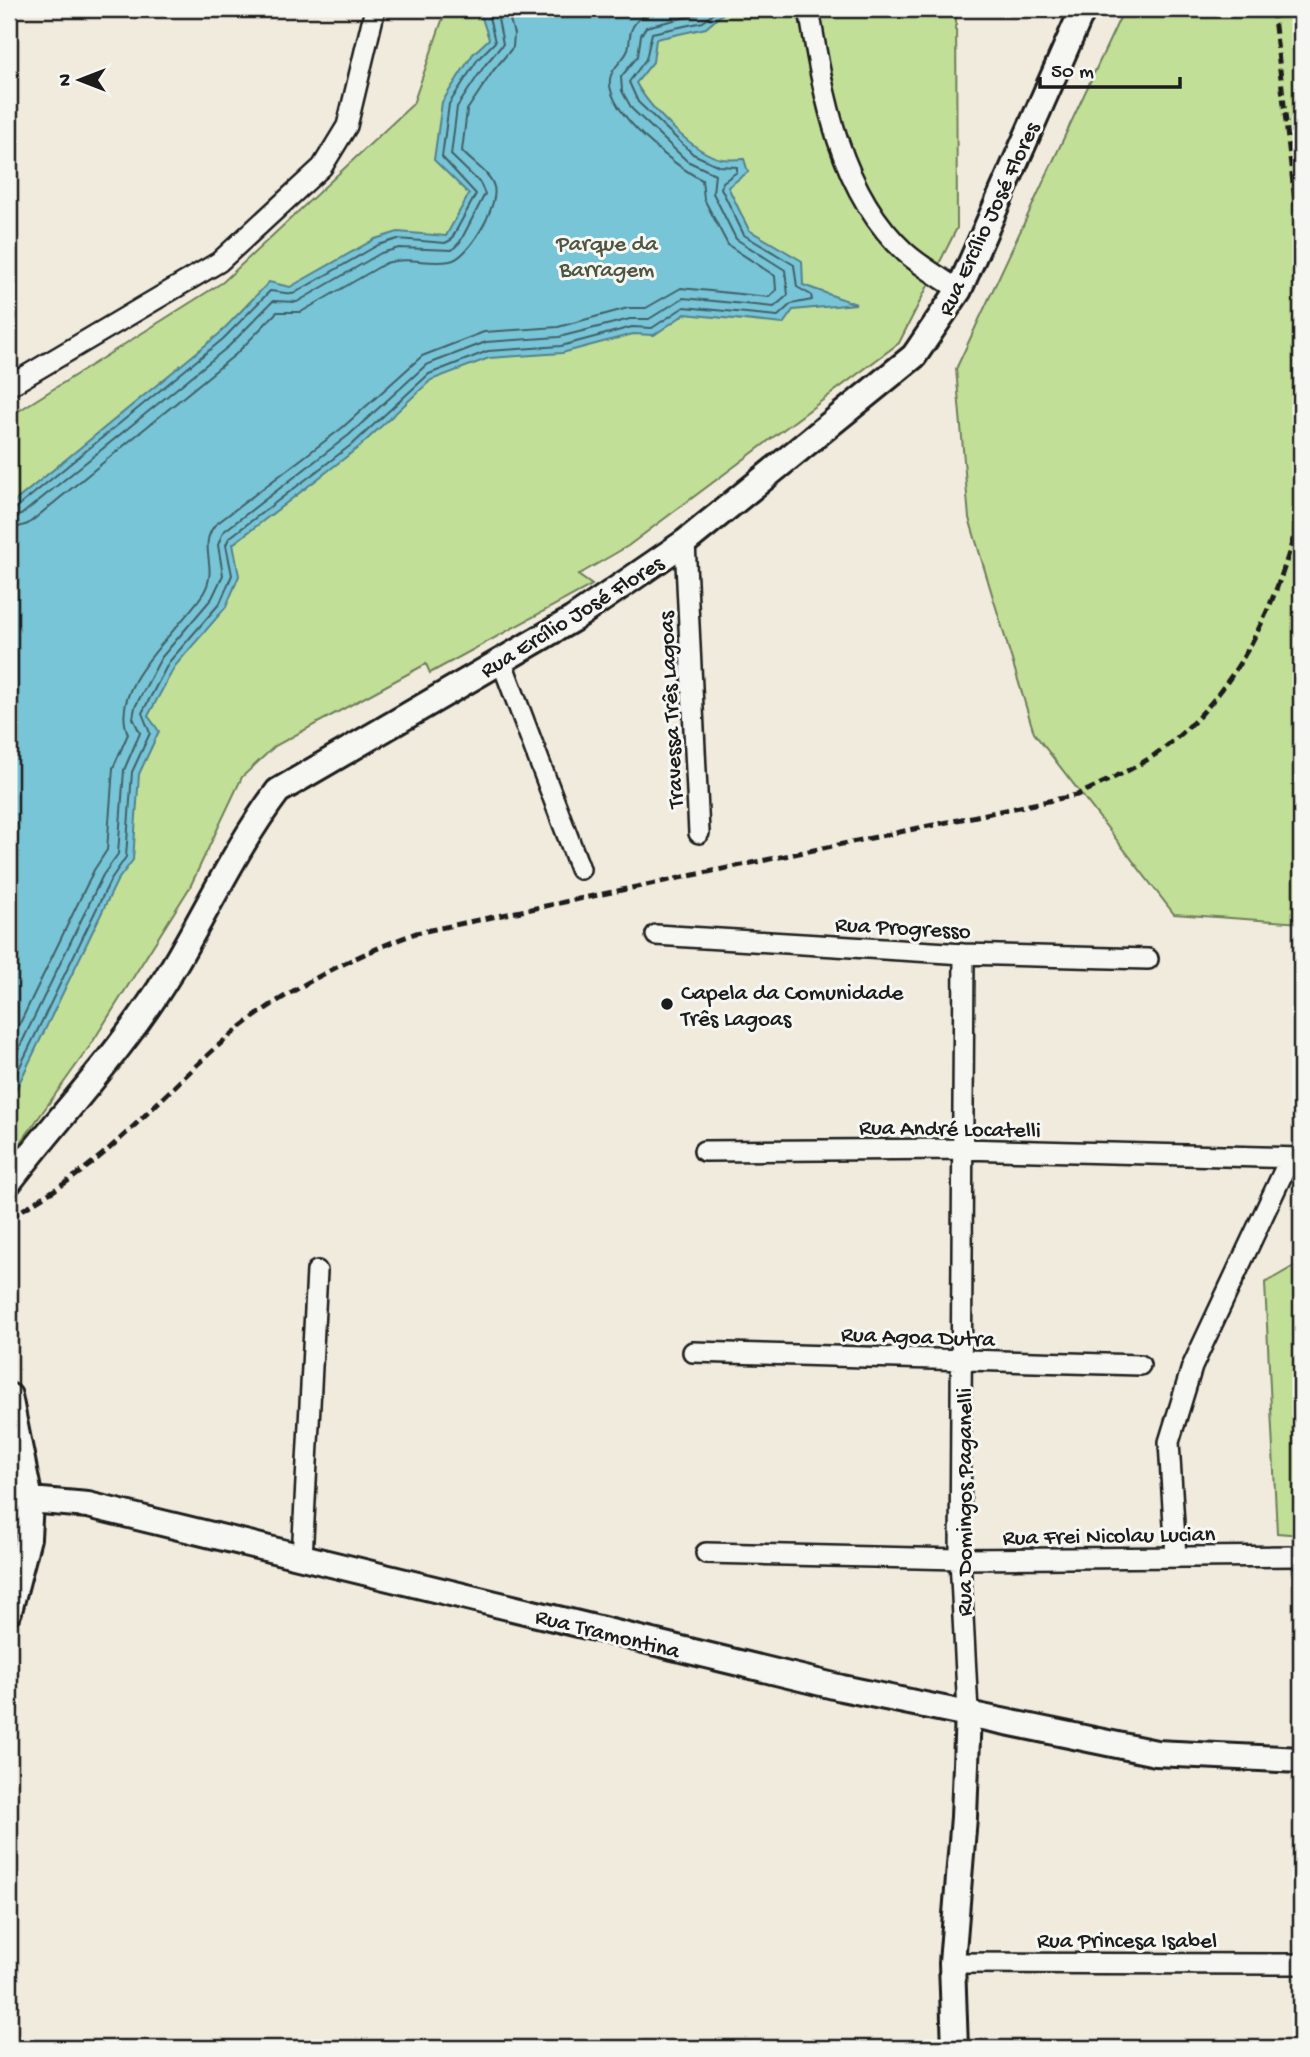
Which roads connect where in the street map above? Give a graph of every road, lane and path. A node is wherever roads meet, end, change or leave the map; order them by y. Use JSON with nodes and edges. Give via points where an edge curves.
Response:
{"nodes":[{"id":1,"x":375,"y":9,"type":"edge"},
{"id":2,"x":809,"y":9,"type":"edge"},
{"id":3,"x":1083,"y":9,"type":"edge"},
{"id":4,"x":958,"y":290,"type":"junction"},
{"id":5,"x":9,"y":386,"type":"edge"},
{"id":6,"x":685,"y":542,"type":"junction"},
{"id":7,"x":500,"y":660,"type":"junction"},
{"id":8,"x":699,"y":833,"type":"dead end"},
{"id":9,"x":579,"y":869,"type":"dead end"},
{"id":10,"x":656,"y":935,"type":"dead end"},
{"id":11,"x":964,"y":954,"type":"junction"},
{"id":12,"x":1148,"y":959,"type":"dead end"},
{"id":13,"x":963,"y":1149,"type":"junction"},
{"id":14,"x":704,"y":1151,"type":"dead end"},
{"id":15,"x":1296,"y":1158,"type":"edge"},
{"id":16,"x":9,"y":1182,"type":"edge"},
{"id":17,"x":317,"y":1271,"type":"dead end"},
{"id":18,"x":693,"y":1352,"type":"dead end"},
{"id":19,"x":962,"y":1362,"type":"junction"},
{"id":20,"x":1140,"y":1365,"type":"dead end"},
{"id":21,"x":9,"y":1396,"type":"edge"},
{"id":22,"x":30,"y":1500,"type":"junction"},
{"id":23,"x":706,"y":1553,"type":"dead end"},
{"id":24,"x":1301,"y":1556,"type":"edge"},
{"id":25,"x":1176,"y":1557,"type":"junction"},
{"id":26,"x":302,"y":1558,"type":"junction"},
{"id":27,"x":960,"y":1559,"type":"junction"},
{"id":28,"x":9,"y":1611,"type":"edge"},
{"id":29,"x":968,"y":1712,"type":"junction"},
{"id":30,"x":1301,"y":1760,"type":"edge"},
{"id":31,"x":952,"y":1963,"type":"junction"},
{"id":32,"x":1301,"y":1964,"type":"edge"},
{"id":33,"x":955,"y":2048,"type":"edge"}],
"edges":[{"from":1,"to":5,"type":"street","via":[[347,126],[322,167],[219,261]]},
{"from":2,"to":4,"type":"street","via":[[838,146],[867,206],[905,252]]},
{"from":3,"to":4,"type":"street","name":"Rua Ercílio José Flores"},
{"from":4,"to":6,"type":"street","name":"Rua Ercílio José Flores","via":[[914,356]]},
{"from":6,"to":7,"type":"street","name":"Rua Ercílio José Flores","via":[[573,619]]},
{"from":6,"to":8,"type":"street","name":"Travessa Três Lagoas"},
{"from":7,"to":9,"type":"street"},
{"from":7,"to":16,"type":"street","name":"Rua Ercílio José Flores","via":[[278,790],[247,832],[168,975],[118,1050]]},
{"from":10,"to":11,"type":"street","name":"Rua Progresso"},
{"from":11,"to":12,"type":"street","name":"Rua Progresso"},
{"from":11,"to":13,"type":"street","name":"Rua Domingos Paganelli"},
{"from":13,"to":14,"type":"street","name":"Rua André Locatelli"},
{"from":13,"to":15,"type":"street","name":"Rua André Locatelli"},
{"from":13,"to":19,"type":"street","name":"Rua Domingos Paganelli"},
{"from":15,"to":25,"type":"street","via":[[1192,1367],[1169,1442]]},
{"from":17,"to":26,"type":"street"},
{"from":18,"to":19,"type":"street","name":"Rua Agoa Dutra"},
{"from":19,"to":20,"type":"street","name":"Rua Agoa Dutra"},
{"from":19,"to":27,"type":"street","name":"Rua Domingos Paganelli"},
{"from":21,"to":22,"type":"street"},
{"from":22,"to":26,"type":"street","name":"Rua Tramontina","via":[[88,1505]]},
{"from":22,"to":28,"type":"street","via":[[28,1538]]},
{"from":23,"to":27,"type":"street","name":"Rua Frei Nicolau Lucian"},
{"from":24,"to":25,"type":"street","name":"Rua Frei Nicolau Lucian"},
{"from":25,"to":27,"type":"street","name":"Rua Frei Nicolau Lucian"},
{"from":26,"to":29,"type":"street","name":"Rua Tramontina","via":[[842,1688]]},
{"from":27,"to":29,"type":"street","name":"Rua Domingos Paganelli"},
{"from":29,"to":30,"type":"street","name":"Rua Tramontina","via":[[1156,1753]]},
{"from":29,"to":31,"type":"street","name":"Rua Domingos Paganelli"},
{"from":31,"to":32,"type":"street","name":"Rua Princesa Isabel"},
{"from":31,"to":33,"type":"street","name":"Rua Domingos Paganelli"}]}
